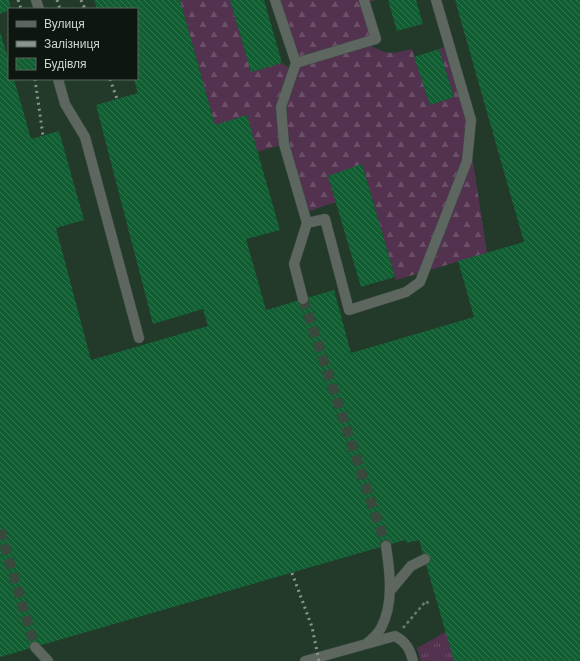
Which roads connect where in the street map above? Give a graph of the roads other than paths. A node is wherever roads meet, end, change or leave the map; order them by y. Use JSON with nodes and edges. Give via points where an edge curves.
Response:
{"nodes":[{"id":1,"x":275,"y":0,"type":"edge"},
{"id":2,"x":364,"y":0,"type":"edge"},
{"id":3,"x":436,"y":0,"type":"edge"},
{"id":4,"x":296,"y":63,"type":"junction"},
{"id":5,"x":58,"y":80,"type":"edge"},
{"id":6,"x":307,"y":223,"type":"junction"},
{"id":7,"x":303,"y":299,"type":"tunnel mouth"},
{"id":8,"x":139,"y":338,"type":"dead end"},
{"id":9,"x":386,"y":546,"type":"tunnel mouth"},
{"id":10,"x":425,"y":559,"type":"dead end"},
{"id":11,"x":390,"y":591,"type":"junction"},
{"id":12,"x":366,"y":644,"type":"junction"},
{"id":13,"x":35,"y":647,"type":"tunnel mouth"},
{"id":14,"x":331,"y":658,"type":"edge"},
{"id":15,"x":48,"y":661,"type":"edge"},
{"id":16,"x":305,"y":661,"type":"edge"},
{"id":17,"x":413,"y":661,"type":"edge"}],
"edges":[{"from":1,"to":4,"type":"lane"},
{"from":2,"to":4,"type":"lane","via":[[376,39]]},
{"from":3,"to":6,"type":"lane","via":[[471,120],[467,161],[420,282],[406,292],[349,310],[325,219]]},
{"from":4,"to":6,"type":"lane","via":[[281,107],[284,144]]},
{"from":5,"to":8,"type":"lane","via":[[66,104],[85,137]]},
{"from":6,"to":7,"type":"lane","via":[[294,264]]},
{"from":9,"to":11,"type":"lane","via":[[390,568]]},
{"from":10,"to":11,"type":"lane","via":[[411,566]]},
{"from":11,"to":12,"type":"lane","via":[[390,600],[381,629]]},
{"from":12,"to":14,"type":"lane"},
{"from":12,"to":17,"type":"lane","via":[[395,636],[409,648]]},
{"from":13,"to":15,"type":"lane"},
{"from":14,"to":16,"type":"lane"}]}
